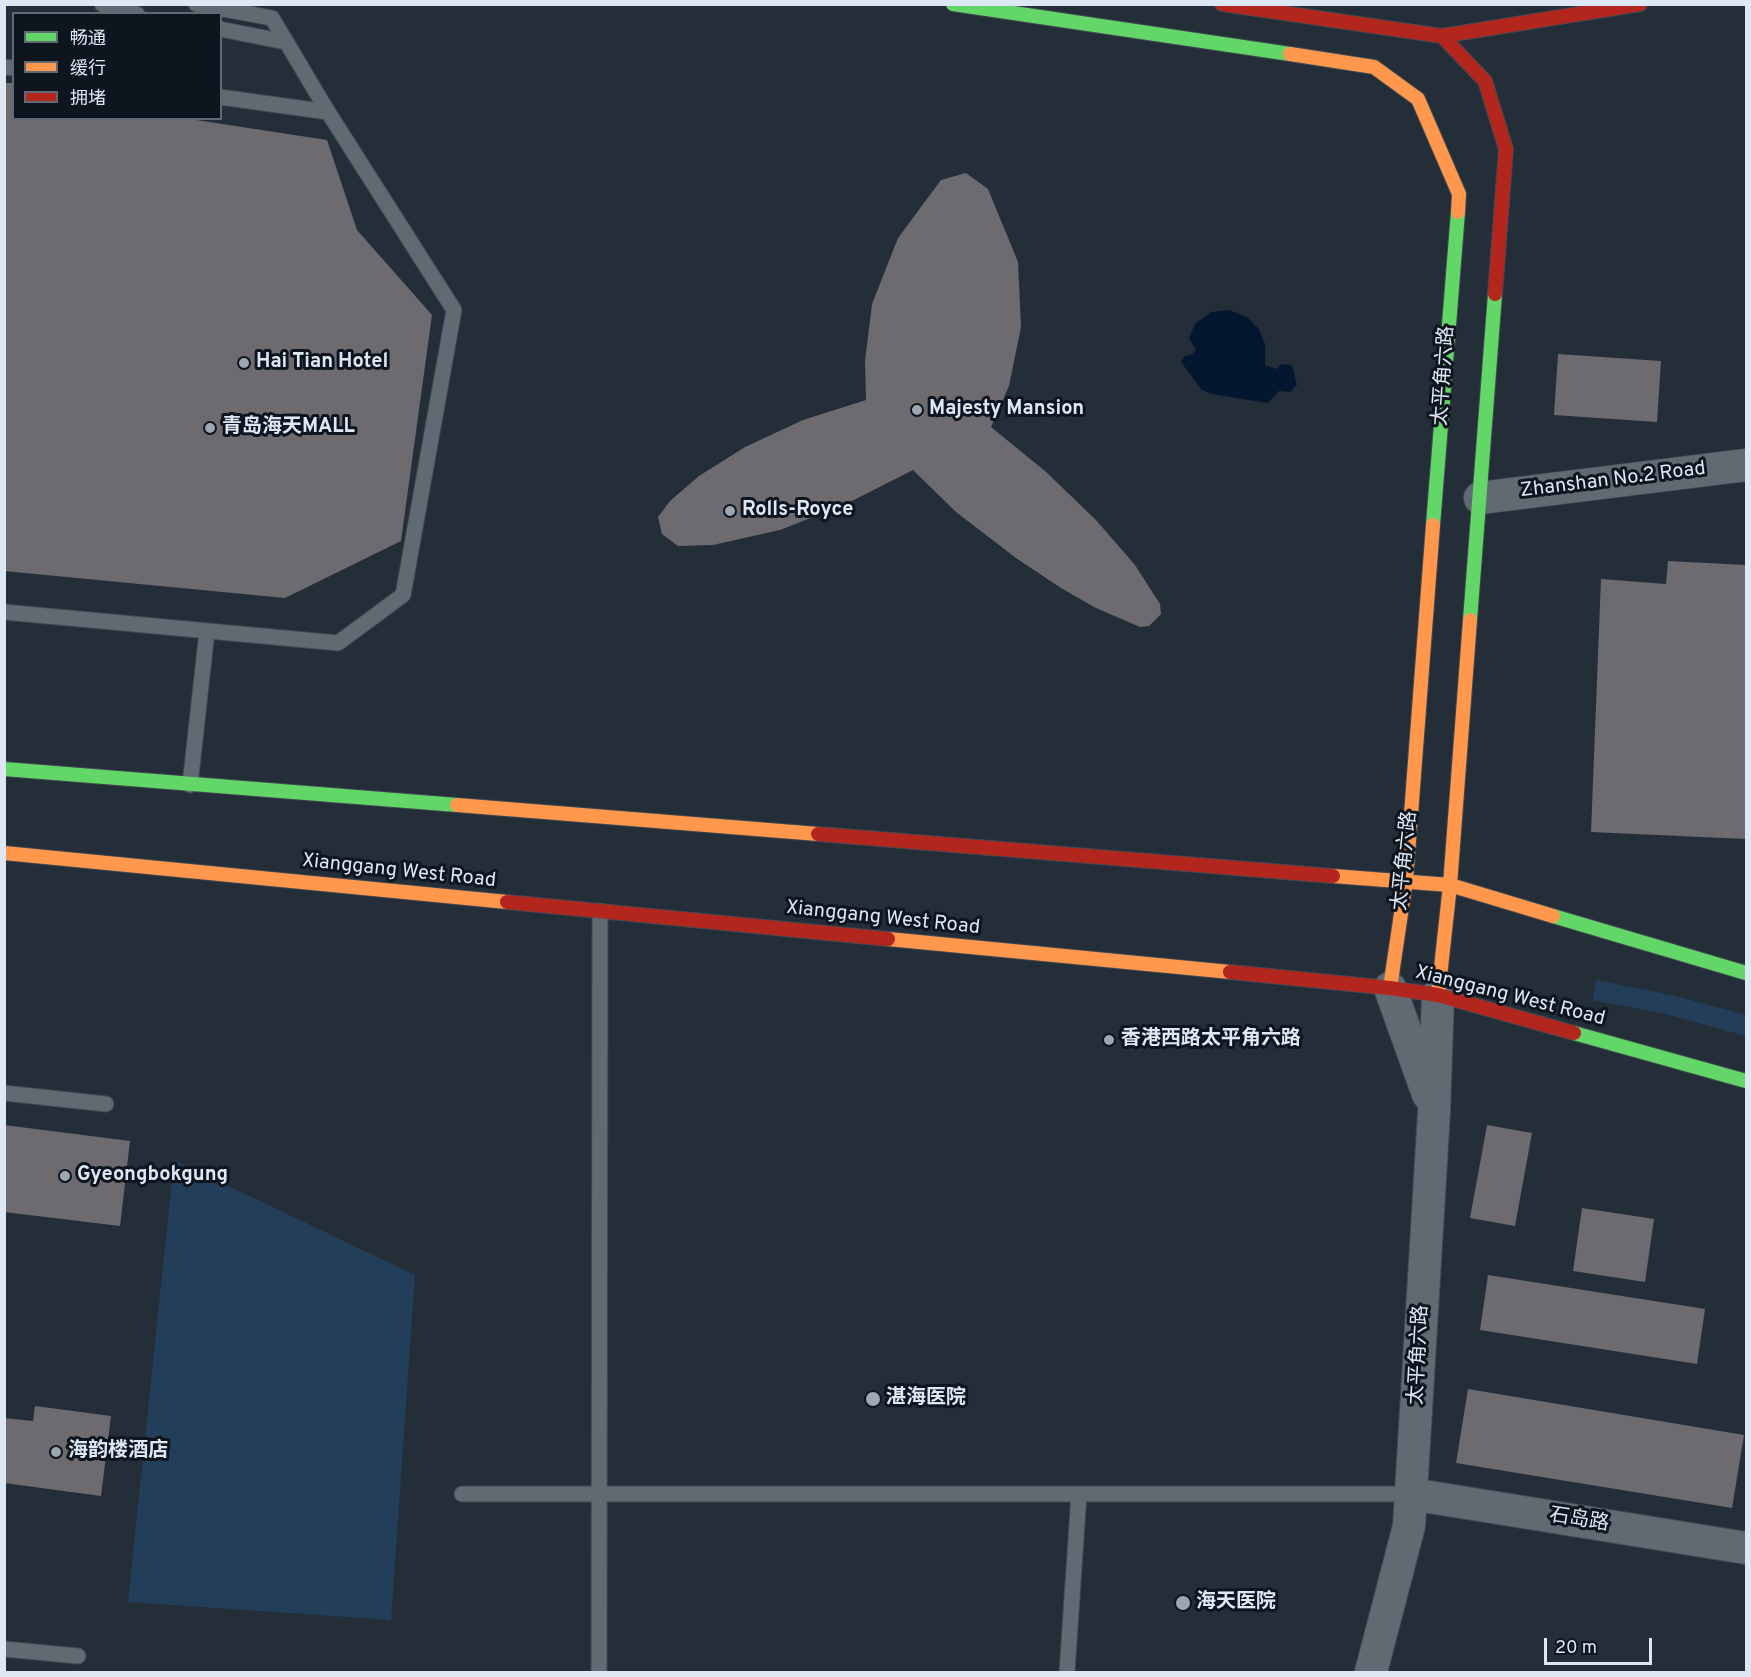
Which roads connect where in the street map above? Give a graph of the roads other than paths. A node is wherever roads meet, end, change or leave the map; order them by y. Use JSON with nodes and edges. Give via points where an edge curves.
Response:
{"nodes":[{"id":1,"x":102,"y":4,"type":"edge"},
{"id":2,"x":196,"y":4,"type":"edge"},
{"id":3,"x":953,"y":4,"type":"edge"},
{"id":4,"x":1222,"y":4,"type":"edge"},
{"id":5,"x":1640,"y":4,"type":"edge"},
{"id":6,"x":127,"y":12,"type":"edge"},
{"id":7,"x":222,"y":29,"type":"edge"},
{"id":8,"x":1442,"y":36,"type":"junction"},
{"id":9,"x":285,"y":42,"type":"junction"},
{"id":10,"x":222,"y":97,"type":"edge"},
{"id":11,"x":328,"y":112,"type":"junction"},
{"id":12,"x":1746,"y":465,"type":"edge"},
{"id":13,"x":1480,"y":498,"type":"junction"},
{"id":14,"x":4,"y":612,"type":"edge"},
{"id":15,"x":207,"y":631,"type":"junction"},
{"id":16,"x":4,"y":769,"type":"edge"},
{"id":17,"x":190,"y":784,"type":"junction"},
{"id":18,"x":4,"y":853,"type":"edge"},
{"id":19,"x":1406,"y":880,"type":"junction"},
{"id":20,"x":1450,"y":885,"type":"junction"},
{"id":21,"x":600,"y":911,"type":"junction"},
{"id":22,"x":1746,"y":973,"type":"edge"},
{"id":23,"x":1390,"y":988,"type":"junction"},
{"id":24,"x":1438,"y":995,"type":"junction"},
{"id":25,"x":1746,"y":1081,"type":"edge"},
{"id":26,"x":4,"y":1093,"type":"edge"},
{"id":27,"x":106,"y":1104,"type":"dead end"},
{"id":28,"x":1434,"y":1112,"type":"junction"},
{"id":29,"x":462,"y":1494,"type":"dead end"},
{"id":30,"x":1079,"y":1494,"type":"junction"},
{"id":31,"x":1411,"y":1494,"type":"junction"},
{"id":32,"x":599,"y":1495,"type":"junction"},
{"id":33,"x":1746,"y":1548,"type":"edge"},
{"id":34,"x":4,"y":1648,"type":"edge"},
{"id":35,"x":78,"y":1656,"type":"dead end"},
{"id":36,"x":599,"y":1672,"type":"edge"},
{"id":37,"x":1067,"y":1672,"type":"edge"},
{"id":38,"x":1371,"y":1672,"type":"edge"}],
"edges":[{"from":1,"to":6,"type":"lane"},
{"from":2,"to":9,"type":"lane","via":[[272,18]]},
{"from":3,"to":19,"type":"main road","name":"太平角六路","via":[[1374,67],[1418,99],[1459,194]]},
{"from":4,"to":8,"type":"main road"},
{"from":5,"to":8,"type":"main road"},
{"from":7,"to":9,"type":"lane"},
{"from":8,"to":13,"type":"main road","via":[[1485,81],[1506,149]]},
{"from":9,"to":11,"type":"lane"},
{"from":10,"to":11,"type":"lane"},
{"from":11,"to":15,"type":"lane","via":[[454,310],[403,595],[338,643]]},
{"from":12,"to":13,"type":"street","name":"Zhanshan No.2 Road"},
{"from":13,"to":20,"type":"main road"},
{"from":14,"to":15,"type":"lane"},
{"from":15,"to":17,"type":"lane"},
{"from":16,"to":17,"type":"main road"},
{"from":17,"to":19,"type":"main road"},
{"from":18,"to":21,"type":"main road","name":"Xianggang West Road"},
{"from":19,"to":20,"type":"main road"},
{"from":19,"to":23,"type":"main road","name":"太平角六路"},
{"from":20,"to":22,"type":"main road"},
{"from":20,"to":24,"type":"main road"},
{"from":21,"to":23,"type":"main road","name":"Xianggang West Road"},
{"from":21,"to":32,"type":"lane"},
{"from":23,"to":24,"type":"main road","name":"Xianggang West Road"},
{"from":23,"to":28,"type":"street","name":"太平角六路"},
{"from":24,"to":25,"type":"main road","name":"Xianggang West Road"},
{"from":24,"to":28,"type":"street"},
{"from":26,"to":27,"type":"lane"},
{"from":28,"to":31,"type":"street","name":"太平角六路"},
{"from":29,"to":32,"type":"lane"},
{"from":30,"to":31,"type":"lane"},
{"from":30,"to":32,"type":"lane"},
{"from":30,"to":37,"type":"lane"},
{"from":31,"to":33,"type":"street","name":"石岛路"},
{"from":31,"to":38,"type":"street","name":"太平角六路","via":[[1409,1526]]},
{"from":32,"to":36,"type":"lane"},
{"from":34,"to":35,"type":"lane"}]}
